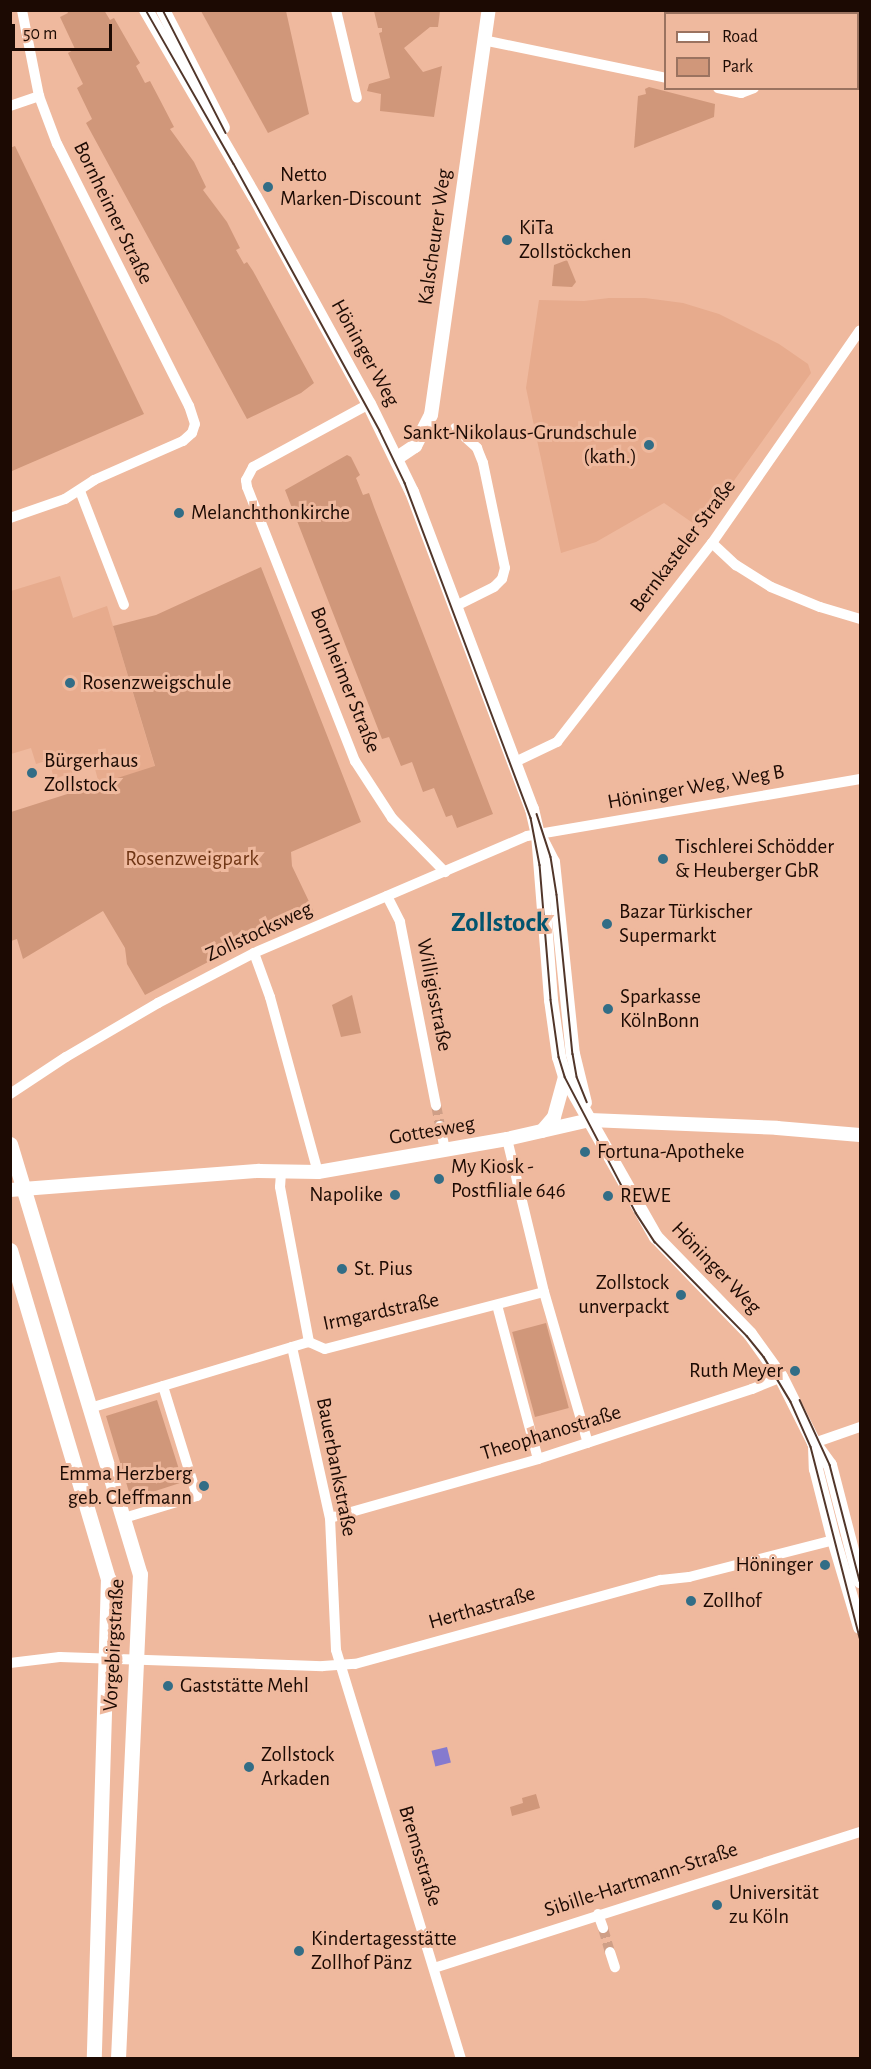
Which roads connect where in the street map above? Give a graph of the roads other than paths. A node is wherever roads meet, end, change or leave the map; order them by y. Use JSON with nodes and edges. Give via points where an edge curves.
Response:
{"nodes":[{"id":1,"x":22,"y":10,"type":"edge"},
{"id":2,"x":146,"y":10,"type":"edge"},
{"id":3,"x":163,"y":10,"type":"edge"},
{"id":4,"x":336,"y":10,"type":"edge"},
{"id":5,"x":489,"y":10,"type":"edge"},
{"id":6,"x":483,"y":40,"type":"junction"},
{"id":7,"x":664,"y":78,"type":"edge"},
{"id":8,"x":727,"y":90,"type":"edge"},
{"id":9,"x":749,"y":90,"type":"edge"},
{"id":10,"x":39,"y":96,"type":"junction"},
{"id":11,"x":357,"y":98,"type":"dead end"},
{"id":12,"x":10,"y":106,"type":"edge"},
{"id":13,"x":235,"y":161,"type":"junction"},
{"id":14,"x":861,"y":330,"type":"edge"},
{"id":15,"x":369,"y":404,"type":"junction"},
{"id":16,"x":455,"y":428,"type":"dead end"},
{"id":17,"x":397,"y":458,"type":"junction"},
{"id":18,"x":80,"y":491,"type":"junction"},
{"id":19,"x":10,"y":518,"type":"edge"},
{"id":20,"x":712,"y":543,"type":"junction"},
{"id":21,"x":124,"y":605,"type":"dead end"},
{"id":22,"x":456,"y":606,"type":"junction"},
{"id":23,"x":861,"y":619,"type":"edge"},
{"id":24,"x":515,"y":762,"type":"junction"},
{"id":25,"x":861,"y":779,"type":"edge"},
{"id":26,"x":538,"y":834,"type":"junction"},
{"id":27,"x":445,"y":872,"type":"junction"},
{"id":28,"x":387,"y":896,"type":"junction"},
{"id":29,"x":255,"y":954,"type":"junction"},
{"id":30,"x":565,"y":1077,"type":"junction"},
{"id":31,"x":10,"y":1094,"type":"edge"},
{"id":32,"x":436,"y":1105,"type":"tunnel mouth"},
{"id":33,"x":590,"y":1120,"type":"junction"},
{"id":34,"x":440,"y":1126,"type":"tunnel mouth"},
{"id":35,"x":542,"y":1131,"type":"junction"},
{"id":36,"x":861,"y":1135,"type":"edge"},
{"id":37,"x":507,"y":1139,"type":"junction"},
{"id":38,"x":10,"y":1144,"type":"edge"},
{"id":39,"x":445,"y":1150,"type":"junction"},
{"id":40,"x":318,"y":1172,"type":"junction"},
{"id":41,"x":281,"y":1173,"type":"junction"},
{"id":42,"x":17,"y":1189,"type":"edge"},
{"id":43,"x":10,"y":1251,"type":"edge"},
{"id":44,"x":544,"y":1292,"type":"junction"},
{"id":45,"x":497,"y":1305,"type":"junction"},
{"id":46,"x":309,"y":1341,"type":"junction"},
{"id":47,"x":292,"y":1347,"type":"junction"},
{"id":48,"x":781,"y":1377,"type":"junction"},
{"id":49,"x":164,"y":1386,"type":"junction"},
{"id":50,"x":90,"y":1408,"type":"junction"},
{"id":51,"x":861,"y":1427,"type":"edge"},
{"id":52,"x":588,"y":1443,"type":"junction"},
{"id":53,"x":814,"y":1443,"type":"junction"},
{"id":54,"x":538,"y":1460,"type":"junction"},
{"id":55,"x":124,"y":1518,"type":"junction"},
{"id":56,"x":330,"y":1518,"type":"junction"},
{"id":57,"x":834,"y":1540,"type":"junction"},
{"id":58,"x":861,"y":1581,"type":"edge"},
{"id":59,"x":861,"y":1627,"type":"edge"},
{"id":60,"x":108,"y":1657,"type":"junction"},
{"id":61,"x":135,"y":1659,"type":"junction"},
{"id":62,"x":10,"y":1663,"type":"edge"},
{"id":63,"x":340,"y":1666,"type":"junction"},
{"id":64,"x":861,"y":1832,"type":"edge"},
{"id":65,"x":598,"y":1914,"type":"junction"},
{"id":66,"x":603,"y":1928,"type":"tunnel mouth"},
{"id":67,"x":610,"y":1952,"type":"tunnel mouth"},
{"id":68,"x":615,"y":1967,"type":"dead end"},
{"id":69,"x":434,"y":1968,"type":"junction"},
{"id":70,"x":94,"y":2058,"type":"edge"},
{"id":71,"x":118,"y":2058,"type":"edge"},
{"id":72,"x":461,"y":2058,"type":"edge"}],
"edges":[{"from":1,"to":10,"type":"street","name":"Bornheimer Straße"},
{"from":2,"to":13,"type":"street","name":"Höninger Weg"},
{"from":3,"to":13,"type":"street","name":"Höninger Weg","via":[[223,127]]},
{"from":4,"to":11,"type":"street"},
{"from":5,"to":6,"type":"street","name":"Kalscheurer Weg"},
{"from":6,"to":7,"type":"street"},
{"from":6,"to":17,"type":"street","name":"Kalscheurer Weg","via":[[431,416],[415,446]]},
{"from":8,"to":9,"type":"street"},
{"from":10,"to":12,"type":"street"},
{"from":10,"to":18,"type":"street","name":"Bornheimer Straße","via":[[57,144],[195,424],[192,434],[183,441],[94,480]]},
{"from":13,"to":15,"type":"street","name":"Höninger Weg"},
{"from":14,"to":20,"type":"street","name":"Bernkasteler Straße"},
{"from":15,"to":17,"type":"street","name":"Höninger Weg"},
{"from":15,"to":27,"type":"street","name":"Bornheimer Straße","via":[[253,467],[246,480],[355,761],[392,818]]},
{"from":16,"to":22,"type":"street","via":[[477,448],[483,463],[505,568],[494,587]]},
{"from":17,"to":22,"type":"street","name":"Höninger Weg"},
{"from":18,"to":19,"type":"street"},
{"from":18,"to":21,"type":"street"},
{"from":20,"to":23,"type":"street","via":[[736,565],[771,587]]},
{"from":20,"to":24,"type":"street","name":"Bernkasteler Straße","via":[[557,742]]},
{"from":22,"to":24,"type":"street","name":"Höninger Weg"},
{"from":24,"to":26,"type":"street","name":"Höninger Weg"},
{"from":25,"to":26,"type":"street","name":"Höninger Weg, Weg B"},
{"from":26,"to":27,"type":"street","name":"Zollstocksweg"},
{"from":26,"to":30,"type":"street","name":"Höninger Weg","via":[[547,962]]},
{"from":26,"to":33,"type":"street","name":"Höninger Weg","via":[[553,862],[573,1054]]},
{"from":27,"to":28,"type":"street","name":"Zollstocksweg"},
{"from":28,"to":29,"type":"street","name":"Zollstocksweg"},
{"from":28,"to":32,"type":"street","name":"Willigisstraße","via":[[400,922]]},
{"from":29,"to":31,"type":"street","name":"Zollstocksweg","via":[[158,1003]]},
{"from":29,"to":40,"type":"street"},
{"from":30,"to":33,"type":"street","name":"Höninger Weg"},
{"from":30,"to":35,"type":"street","via":[[554,1118]]},
{"from":33,"to":35,"type":"street","name":"Gottesweg"},
{"from":33,"to":36,"type":"street","name":"Gottesweg"},
{"from":33,"to":48,"type":"street","name":"Höninger Weg","via":[[656,1238],[750,1334]]},
{"from":34,"to":39,"type":"street"},
{"from":35,"to":37,"type":"street","name":"Gottesweg"},
{"from":37,"to":39,"type":"street","name":"Gottesweg"},
{"from":37,"to":44,"type":"street"},
{"from":38,"to":42,"type":"main road","name":"Vorgebirgstraße"},
{"from":39,"to":40,"type":"street","name":"Gottesweg"},
{"from":40,"to":41,"type":"street","name":"Gottesweg"},
{"from":41,"to":42,"type":"street","name":"Gottesweg","via":[[259,1171]]},
{"from":41,"to":46,"type":"street","via":[[280,1187]]},
{"from":42,"to":50,"type":"main road","name":"Vorgebirgstraße"},
{"from":43,"to":60,"type":"main road","name":"Vorgebirgstraße","via":[[108,1578]]},
{"from":44,"to":45,"type":"street","name":"Irmgardstraße"},
{"from":44,"to":52,"type":"street"},
{"from":45,"to":46,"type":"street","name":"Irmgardstraße","via":[[325,1348]]},
{"from":45,"to":54,"type":"street"},
{"from":46,"to":47,"type":"street","name":"Irmgardstraße"},
{"from":47,"to":49,"type":"street","name":"Irmgardstraße"},
{"from":47,"to":56,"type":"street","name":"Bauerbankstraße"},
{"from":48,"to":52,"type":"street","name":"Theophanostraße"},
{"from":48,"to":53,"type":"street","name":"Höninger Weg"},
{"from":49,"to":50,"type":"street","name":"Irmgardstraße"},
{"from":49,"to":55,"type":"street","via":[[197,1496]]},
{"from":50,"to":55,"type":"main road","name":"Vorgebirgstraße"},
{"from":51,"to":53,"type":"street"},
{"from":52,"to":54,"type":"street","name":"Theophanostraße"},
{"from":53,"to":57,"type":"street","name":"Höninger Weg","via":[[816,1469]]},
{"from":53,"to":58,"type":"street","name":"Höninger Weg","via":[[830,1465]]},
{"from":54,"to":56,"type":"street","name":"Theophanostraße"},
{"from":55,"to":61,"type":"main road","name":"Vorgebirgstraße","via":[[140,1574]]},
{"from":56,"to":63,"type":"street","name":"Bauerbankstraße"},
{"from":57,"to":59,"type":"street","name":"Höninger Weg"},
{"from":57,"to":63,"type":"street","name":"Herthastraße","via":[[689,1577],[661,1580]]},
{"from":60,"to":61,"type":"street","name":"Herthastraße"},
{"from":60,"to":62,"type":"street","name":"Herthastraße"},
{"from":60,"to":70,"type":"main road","name":"Vorgebirgstraße"},
{"from":61,"to":63,"type":"street","name":"Herthastraße"},
{"from":61,"to":71,"type":"main road","name":"Vorgebirgstraße"},
{"from":63,"to":69,"type":"street","name":"Bremsstraße"},
{"from":64,"to":65,"type":"street","name":"Sibille-Hartmann-Straße"},
{"from":65,"to":66,"type":"street"},
{"from":65,"to":69,"type":"street","name":"Sibille-Hartmann-Straße"},
{"from":67,"to":68,"type":"street"},
{"from":69,"to":72,"type":"street","name":"Bremsstraße"}]}
